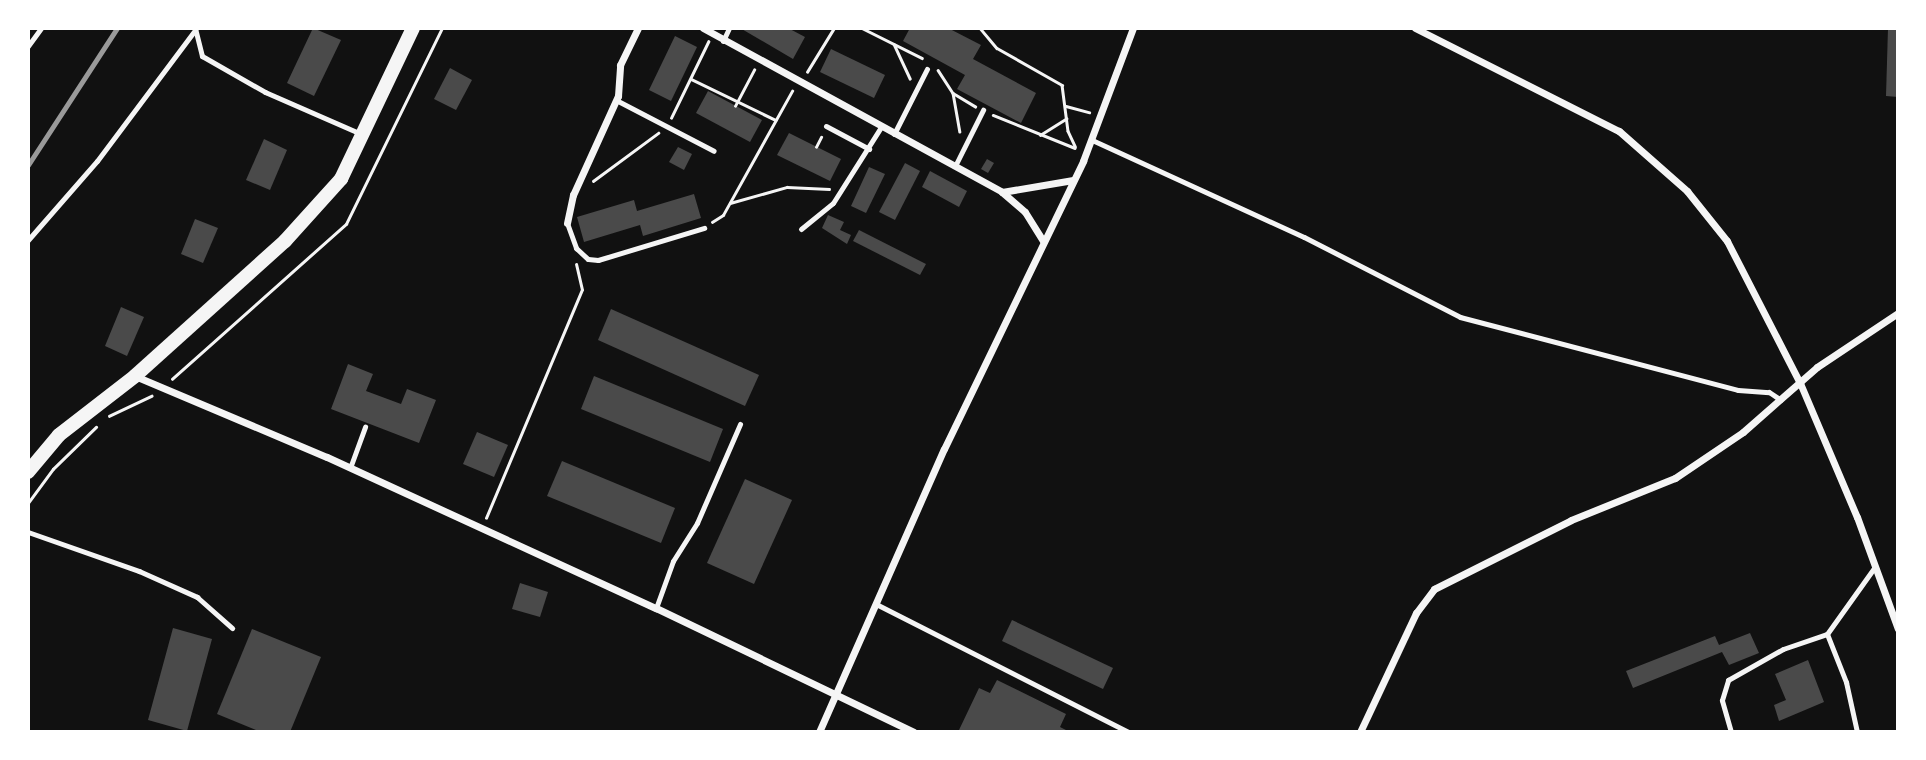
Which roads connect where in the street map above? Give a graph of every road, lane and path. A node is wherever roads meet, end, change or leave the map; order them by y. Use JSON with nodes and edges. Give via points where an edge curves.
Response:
{"nodes":[{"id":1,"x":41,"y":28,"type":"edge"},
{"id":2,"x":413,"y":28,"type":"edge"},
{"id":3,"x":638,"y":28,"type":"edge"},
{"id":4,"x":703,"y":28,"type":"edge"},
{"id":5,"x":729,"y":28,"type":"edge"},
{"id":6,"x":834,"y":28,"type":"edge"},
{"id":7,"x":877,"y":28,"type":"edge"},
{"id":8,"x":980,"y":28,"type":"edge"},
{"id":9,"x":1133,"y":28,"type":"edge"},
{"id":10,"x":1415,"y":28,"type":"edge"},
{"id":11,"x":195,"y":29,"type":"edge"},
{"id":12,"x":712,"y":34,"type":"junction"},
{"id":13,"x":879,"y":36,"type":"dead end"},
{"id":14,"x":723,"y":41,"type":"junction"},
{"id":15,"x":894,"y":44,"type":"dead end"},
{"id":16,"x":28,"y":46,"type":"edge"},
{"id":17,"x":758,"y":62,"type":"junction"},
{"id":18,"x":907,"y":69,"type":"dead end"},
{"id":19,"x":927,"y":69,"type":"dead end"},
{"id":20,"x":690,"y":79,"type":"junction"},
{"id":21,"x":798,"y":83,"type":"junction"},
{"id":22,"x":953,"y":93,"type":"dead end"},
{"id":23,"x":616,"y":100,"type":"junction"},
{"id":24,"x":738,"y":101,"type":"junction"},
{"id":25,"x":735,"y":106,"type":"dead end"},
{"id":26,"x":1066,"y":106,"type":"junction"},
{"id":27,"x":983,"y":110,"type":"joint"},
{"id":28,"x":1103,"y":110,"type":"junction"},
{"id":29,"x":1066,"y":119,"type":"junction"},
{"id":30,"x":776,"y":120,"type":"junction"},
{"id":31,"x":826,"y":126,"type":"dead end"},
{"id":32,"x":666,"y":127,"type":"junction"},
{"id":33,"x":881,"y":127,"type":"junction"},
{"id":34,"x":894,"y":134,"type":"junction"},
{"id":35,"x":362,"y":135,"type":"junction"},
{"id":36,"x":1038,"y":136,"type":"junction"},
{"id":37,"x":1092,"y":140,"type":"junction"},
{"id":38,"x":869,"y":149,"type":"junction"},
{"id":39,"x":713,"y":151,"type":"dead end"},
{"id":40,"x":961,"y":154,"type":"junction"},
{"id":41,"x":954,"y":166,"type":"junction"},
{"id":42,"x":1073,"y":180,"type":"junction"},
{"id":43,"x":848,"y":181,"type":"junction"},
{"id":44,"x":577,"y":186,"type":"junction"},
{"id":45,"x":1002,"y":192,"type":"junction"},
{"id":46,"x":729,"y":204,"type":"junction"},
{"id":47,"x":567,"y":223,"type":"joint"},
{"id":48,"x":704,"y":228,"type":"joint"},
{"id":49,"x":801,"y":229,"type":"dead end"},
{"id":50,"x":28,"y":240,"type":"edge"},
{"id":51,"x":1043,"y":241,"type":"junction"},
{"id":52,"x":576,"y":248,"type":"junction"},
{"id":53,"x":1898,"y":313,"type":"edge"},
{"id":54,"x":135,"y":376,"type":"junction"},
{"id":55,"x":1800,"y":383,"type":"junction"},
{"id":56,"x":1781,"y":400,"type":"junction"},
{"id":57,"x":740,"y":424,"type":"dead end"},
{"id":58,"x":365,"y":427,"type":"dead end"},
{"id":59,"x":350,"y":468,"type":"junction"},
{"id":60,"x":28,"y":472,"type":"edge"},
{"id":61,"x":482,"y":528,"type":"junction"},
{"id":62,"x":28,"y":533,"type":"edge"},
{"id":63,"x":1874,"y":568,"type":"junction"},
{"id":64,"x":876,"y":604,"type":"junction"},
{"id":65,"x":656,"y":608,"type":"junction"},
{"id":66,"x":232,"y":628,"type":"dead end"},
{"id":67,"x":1898,"y":629,"type":"edge"},
{"id":68,"x":1826,"y":634,"type":"junction"},
{"id":69,"x":836,"y":695,"type":"junction"},
{"id":70,"x":818,"y":732,"type":"edge"},
{"id":71,"x":914,"y":732,"type":"edge"},
{"id":72,"x":1128,"y":732,"type":"edge"},
{"id":73,"x":1360,"y":732,"type":"edge"},
{"id":74,"x":1731,"y":732,"type":"edge"},
{"id":75,"x":1857,"y":732,"type":"edge"}],
"edges":[{"from":1,"to":16,"type":"lane"},
{"from":2,"to":35,"type":"main road"},
{"from":3,"to":23,"type":"street","via":[[620,65]]},
{"from":4,"to":12,"type":"street"},
{"from":5,"to":14,"type":"lane"},
{"from":6,"to":21,"type":"path"},
{"from":7,"to":13,"type":"path"},
{"from":8,"to":26,"type":"path","via":[[997,48],[1055,78],[1062,85]]},
{"from":9,"to":28,"type":"street"},
{"from":10,"to":55,"type":"street","via":[[1619,131],[1687,191],[1727,241]]},
{"from":11,"to":35,"type":"lane","via":[[202,56],[265,92]]},
{"from":11,"to":50,"type":"lane","via":[[97,161]]},
{"from":12,"to":14,"type":"street"},
{"from":12,"to":20,"type":"path"},
{"from":14,"to":17,"type":"street"},
{"from":15,"to":18,"type":"path"},
{"from":17,"to":21,"type":"street"},
{"from":17,"to":24,"type":"path"},
{"from":19,"to":34,"type":"lane"},
{"from":20,"to":24,"type":"path"},
{"from":20,"to":32,"type":"path"},
{"from":21,"to":30,"type":"path"},
{"from":21,"to":33,"type":"street"},
{"from":22,"to":40,"type":"path"},
{"from":23,"to":32,"type":"lane"},
{"from":23,"to":44,"type":"street"},
{"from":24,"to":25,"type":"path"},
{"from":24,"to":30,"type":"path"},
{"from":26,"to":28,"type":"path","via":[[1085,112]]},
{"from":26,"to":29,"type":"path"},
{"from":27,"to":36,"type":"path"},
{"from":27,"to":40,"type":"lane"},
{"from":28,"to":37,"type":"street"},
{"from":29,"to":36,"type":"path"},
{"from":29,"to":36,"type":"path","via":[[1076,148]]},
{"from":30,"to":46,"type":"path"},
{"from":31,"to":38,"type":"lane"},
{"from":32,"to":39,"type":"lane"},
{"from":32,"to":44,"type":"path","via":[[587,186]]},
{"from":33,"to":34,"type":"street"},
{"from":33,"to":38,"type":"lane"},
{"from":34,"to":41,"type":"street"},
{"from":35,"to":54,"type":"main road","via":[[341,179],[285,241]]},
{"from":37,"to":42,"type":"street"},
{"from":37,"to":56,"type":"lane","via":[[1266,219],[1460,317],[1738,390],[1769,392]]},
{"from":38,"to":43,"type":"lane"},
{"from":40,"to":41,"type":"lane"},
{"from":41,"to":45,"type":"street"},
{"from":42,"to":45,"type":"street"},
{"from":42,"to":51,"type":"street"},
{"from":43,"to":46,"type":"path","via":[[827,190],[787,187]]},
{"from":43,"to":49,"type":"lane","via":[[833,203]]},
{"from":44,"to":47,"type":"street"},
{"from":45,"to":51,"type":"street","via":[[1025,212]]},
{"from":46,"to":48,"type":"path","via":[[723,215]]},
{"from":47,"to":52,"type":"lane"},
{"from":48,"to":52,"type":"lane","via":[[598,260]]},
{"from":51,"to":64,"type":"street"},
{"from":52,"to":61,"type":"path","via":[[582,290]]},
{"from":53,"to":55,"type":"street"},
{"from":54,"to":59,"type":"street"},
{"from":54,"to":60,"type":"main road","via":[[60,435]]},
{"from":55,"to":56,"type":"street"},
{"from":55,"to":63,"type":"street"},
{"from":56,"to":73,"type":"street","via":[[1675,478],[1571,520],[1433,589],[1416,613]]},
{"from":57,"to":65,"type":"lane","via":[[697,523],[673,561]]},
{"from":58,"to":59,"type":"lane"},
{"from":59,"to":61,"type":"street"},
{"from":61,"to":65,"type":"street"},
{"from":62,"to":66,"type":"lane","via":[[139,571],[197,597]]},
{"from":63,"to":67,"type":"street"},
{"from":63,"to":68,"type":"lane"},
{"from":64,"to":69,"type":"street"},
{"from":64,"to":72,"type":"lane"},
{"from":65,"to":69,"type":"street"},
{"from":68,"to":74,"type":"lane","via":[[1783,649],[1728,680],[1722,700]]},
{"from":68,"to":75,"type":"lane","via":[[1846,682]]},
{"from":69,"to":70,"type":"street"},
{"from":69,"to":71,"type":"street"}]}
